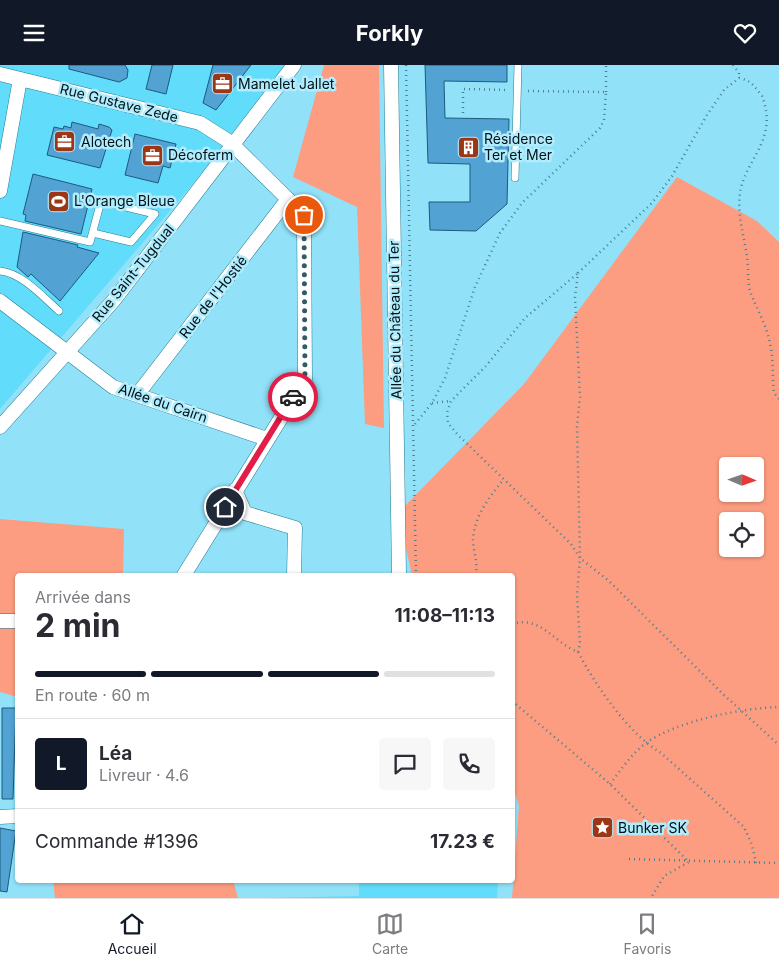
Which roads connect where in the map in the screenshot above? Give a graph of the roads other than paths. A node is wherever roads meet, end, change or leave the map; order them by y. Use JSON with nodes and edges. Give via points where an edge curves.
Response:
{"nodes":[{"id":1,"x":294,"y":65,"type":"edge"},
{"id":2,"x":391,"y":65,"type":"edge"},
{"id":3,"x":518,"y":65,"type":"edge"},
{"id":4,"x":0,"y":74,"type":"edge"},
{"id":5,"x":20,"y":79,"type":"junction"},
{"id":6,"x":233,"y":145,"type":"junction"},
{"id":7,"x":515,"y":178,"type":"dead end"},
{"id":8,"x":0,"y":191,"type":"edge"},
{"id":9,"x":288,"y":199,"type":"junction"},
{"id":10,"x":0,"y":221,"type":"edge"},
{"id":11,"x":93,"y":233,"type":"junction"},
{"id":12,"x":0,"y":271,"type":"edge"},
{"id":13,"x":0,"y":301,"type":"edge"},
{"id":14,"x":60,"y":311,"type":"dead end"},
{"id":15,"x":66,"y":352,"type":"junction"},
{"id":16,"x":137,"y":395,"type":"junction"},
{"id":17,"x":0,"y":427,"type":"edge"},
{"id":18,"x":267,"y":439,"type":"junction"},
{"id":19,"x":235,"y":491,"type":"junction"},
{"id":20,"x":185,"y":573,"type":"edge"},
{"id":21,"x":294,"y":573,"type":"edge"},
{"id":22,"x":399,"y":573,"type":"edge"},
{"id":23,"x":0,"y":621,"type":"edge"},
{"id":24,"x":15,"y":621,"type":"edge"},
{"id":25,"x":0,"y":817,"type":"edge"},
{"id":26,"x":15,"y":817,"type":"edge"}],
"edges":[{"from":1,"to":6,"type":"street","name":"Rue Saint-Tugdual"},
{"from":2,"to":22,"type":"street","name":"Allée du Château du Ter"},
{"from":3,"to":7,"type":"lane"},
{"from":4,"to":5,"type":"street","name":"Rue Gustave Zede"},
{"from":5,"to":6,"type":"street","name":"Rue Gustave Zede","via":[[200,123]]},
{"from":5,"to":8,"type":"street"},
{"from":6,"to":9,"type":"street","name":"Rue Gustave Zede"},
{"from":6,"to":15,"type":"street","name":"Rue Saint-Tugdual","via":[[114,300]]},
{"from":9,"to":16,"type":"street","name":"Rue de l'Hostié"},
{"from":9,"to":18,"type":"street","name":"Rue Gustave Zede","via":[[304,215],[305,379]]},
{"from":10,"to":11,"type":"lane","via":[[90,242]]},
{"from":11,"to":11,"type":"lane","via":[[101,201],[155,214],[131,242]]},
{"from":12,"to":14,"type":"lane","via":[[23,281]]},
{"from":13,"to":15,"type":"street","name":"Allée du Cairn","via":[[43,331]]},
{"from":15,"to":16,"type":"street","name":"Allée du Cairn","via":[[113,387]]},
{"from":15,"to":17,"type":"street","name":"Rue Saint-Tugdual"},
{"from":16,"to":18,"type":"street","name":"Allée du Cairn"},
{"from":18,"to":19,"type":"street","name":"Rue Gustave Zede"},
{"from":19,"to":20,"type":"street","name":"Rue Gustave Zede"},
{"from":19,"to":21,"type":"street","via":[[245,513],[295,528]]},
{"from":23,"to":24,"type":"street"},
{"from":25,"to":26,"type":"street"}]}
